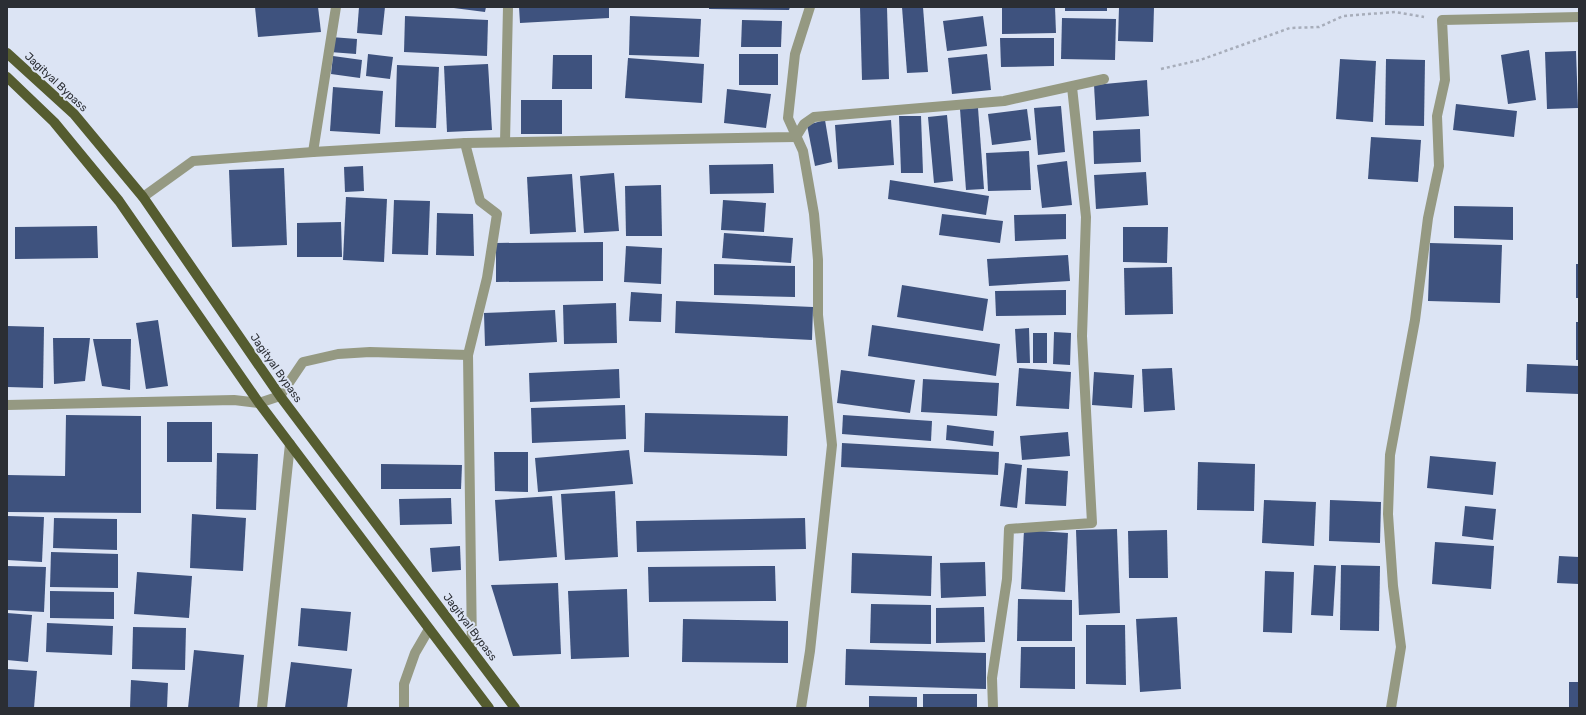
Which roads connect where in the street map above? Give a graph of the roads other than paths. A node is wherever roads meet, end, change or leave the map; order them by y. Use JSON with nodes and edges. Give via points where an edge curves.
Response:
{"nodes":[{"id":1,"x":336,"y":7,"type":"edge"},
{"id":2,"x":508,"y":7,"type":"edge"},
{"id":3,"x":810,"y":7,"type":"edge"},
{"id":4,"x":1579,"y":18,"type":"edge"},
{"id":5,"x":7,"y":53,"type":"edge"},
{"id":6,"x":7,"y":77,"type":"edge"},
{"id":7,"x":1104,"y":79,"type":"dead end"},
{"id":8,"x":1072,"y":87,"type":"junction"},
{"id":9,"x":796,"y":137,"type":"junction"},
{"id":10,"x":505,"y":142,"type":"junction"},
{"id":11,"x":465,"y":143,"type":"junction"},
{"id":12,"x":313,"y":152,"type":"junction"},
{"id":13,"x":143,"y":197,"type":"junction"},
{"id":14,"x":468,"y":354,"type":"junction"},
{"id":15,"x":280,"y":396,"type":"junction"},
{"id":16,"x":259,"y":403,"type":"junction"},
{"id":17,"x":7,"y":406,"type":"edge"},
{"id":18,"x":290,"y":444,"type":"junction"},
{"id":19,"x":429,"y":629,"type":"junction"},
{"id":20,"x":472,"y":649,"type":"junction"},
{"id":21,"x":262,"y":708,"type":"edge"},
{"id":22,"x":404,"y":708,"type":"edge"},
{"id":23,"x":489,"y":708,"type":"edge"},
{"id":24,"x":515,"y":708,"type":"edge"},
{"id":25,"x":801,"y":708,"type":"edge"},
{"id":26,"x":993,"y":708,"type":"edge"},
{"id":27,"x":1391,"y":708,"type":"edge"}],
"edges":[{"from":1,"to":12,"type":"street"},
{"from":2,"to":10,"type":"street"},
{"from":3,"to":9,"type":"street","via":[[795,54],[788,118]]},
{"from":4,"to":27,"type":"street","via":[[1442,20],[1445,80],[1436,116],[1439,166],[1428,218],[1415,320],[1390,455],[1388,514],[1393,586],[1401,647]]},
{"from":5,"to":13,"type":"main road","name":"Jagityal Bypass","via":[[74,114]]},
{"from":6,"to":16,"type":"main road","via":[[54,122],[119,201]]},
{"from":7,"to":8,"type":"street"},
{"from":8,"to":9,"type":"street","via":[[1004,101],[814,117],[804,124]]},
{"from":8,"to":26,"type":"street","via":[[1086,217],[1082,336],[1092,523],[1009,529],[1007,579],[992,678]]},
{"from":9,"to":10,"type":"street"},
{"from":9,"to":25,"type":"street","via":[[803,151],[814,214],[818,260],[818,315],[832,445],[810,651]]},
{"from":10,"to":11,"type":"street"},
{"from":11,"to":12,"type":"street"},
{"from":11,"to":14,"type":"street","via":[[480,201],[497,214],[487,278]]},
{"from":12,"to":13,"type":"street","via":[[193,161]]},
{"from":13,"to":15,"type":"main road","name":"Jagityal Bypass"},
{"from":14,"to":15,"type":"street","via":[[338,354],[303,362]]},
{"from":14,"to":20,"type":"street"},
{"from":15,"to":16,"type":"street"},
{"from":15,"to":20,"type":"main road","name":"Jagityal Bypass"},
{"from":16,"to":17,"type":"street","via":[[234,400]]},
{"from":16,"to":18,"type":"main road"},
{"from":18,"to":19,"type":"main road"},
{"from":18,"to":21,"type":"street"},
{"from":19,"to":22,"type":"street","via":[[404,684]]},
{"from":19,"to":23,"type":"main road"},
{"from":20,"to":24,"type":"main road","name":"Jagityal Bypass"}]}
